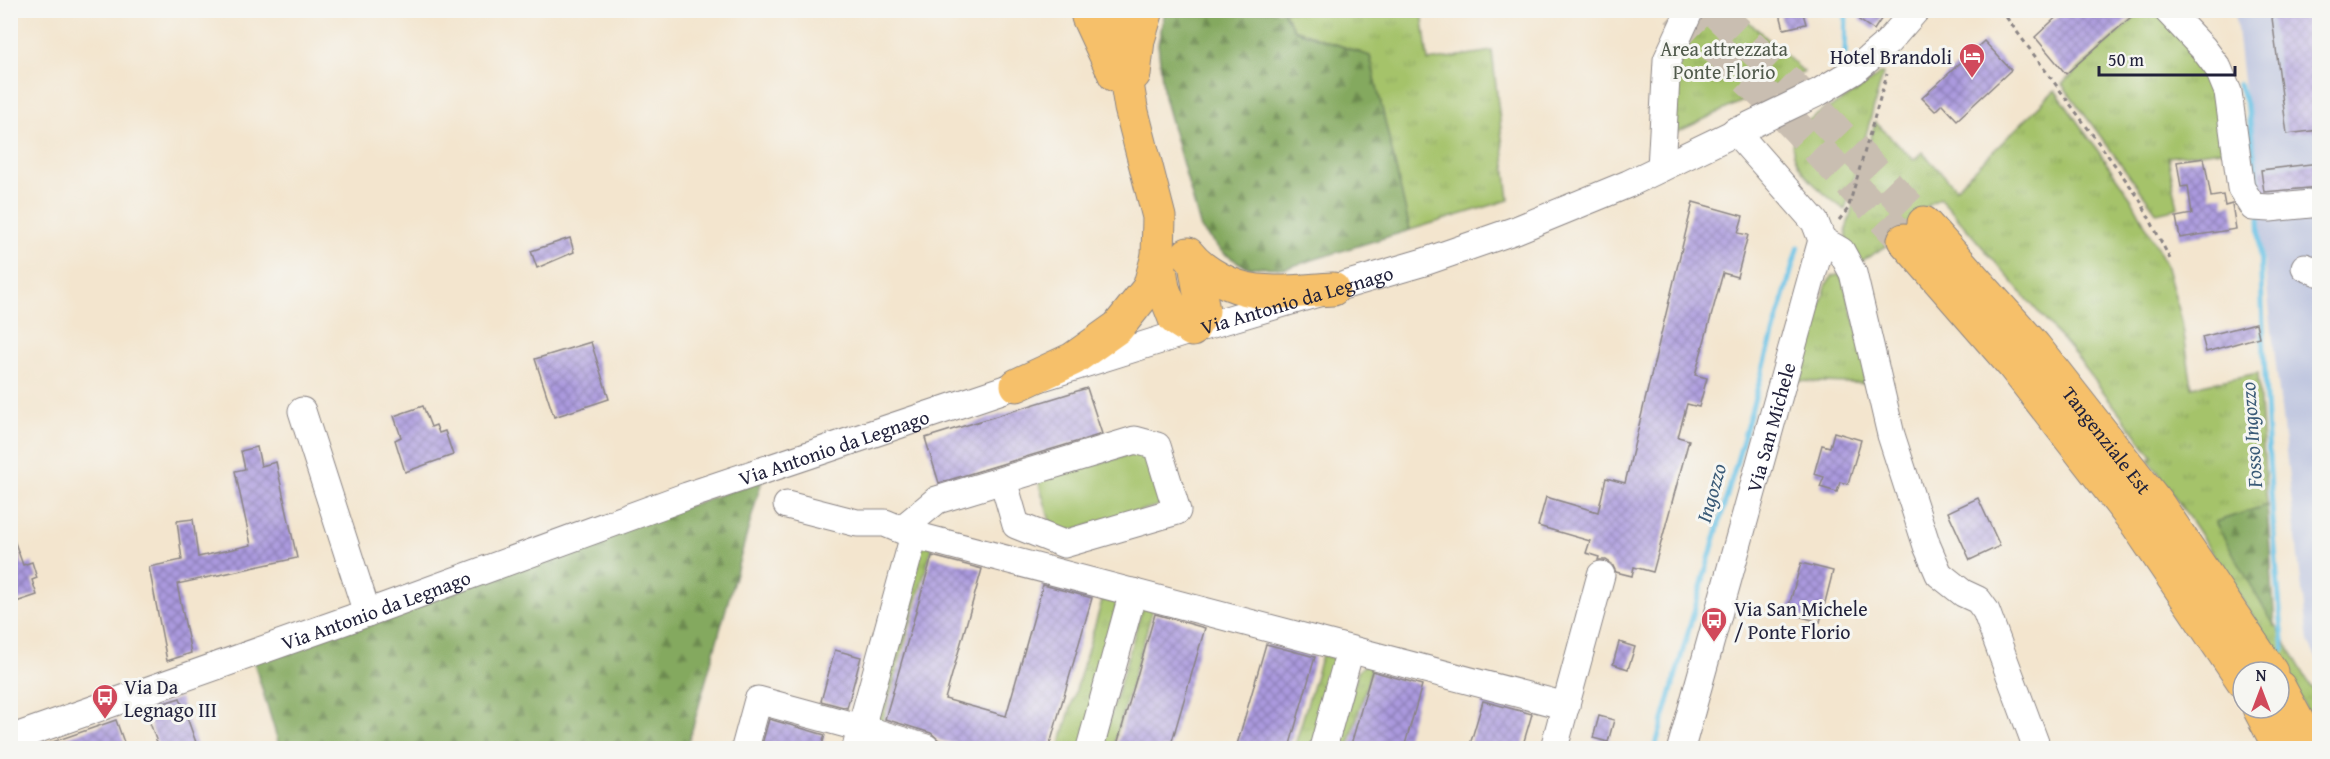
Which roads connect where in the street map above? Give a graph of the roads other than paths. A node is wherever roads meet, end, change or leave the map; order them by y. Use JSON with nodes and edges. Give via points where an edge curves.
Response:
{"nodes":[{"id":1,"x":1087,"y":10,"type":"edge"},
{"id":2,"x":1115,"y":10,"type":"edge"},
{"id":3,"x":1147,"y":10,"type":"edge"},
{"id":4,"x":1690,"y":10,"type":"edge"},
{"id":5,"x":1916,"y":10,"type":"edge"},
{"id":6,"x":2167,"y":10,"type":"edge"},
{"id":7,"x":1131,"y":108,"type":"junction"},
{"id":8,"x":1735,"y":131,"type":"junction"},
{"id":9,"x":1661,"y":168,"type":"junction"},
{"id":10,"x":2319,"y":203,"type":"edge"},
{"id":11,"x":1159,"y":217,"type":"junction"},
{"id":12,"x":1822,"y":240,"type":"junction"},
{"id":13,"x":1158,"y":256,"type":"junction"},
{"id":14,"x":1195,"y":263,"type":"junction"},
{"id":15,"x":1333,"y":289,"type":"junction"},
{"id":16,"x":1192,"y":330,"type":"junction"},
{"id":17,"x":1017,"y":385,"type":"junction"},
{"id":18,"x":302,"y":411,"type":"dead end"},
{"id":19,"x":1003,"y":480,"type":"junction"},
{"id":20,"x":787,"y":505,"type":"dead end"},
{"id":21,"x":908,"y":532,"type":"junction"},
{"id":22,"x":1601,"y":575,"type":"dead end"},
{"id":23,"x":1133,"y":592,"type":"junction"},
{"id":24,"x":367,"y":613,"type":"junction"},
{"id":25,"x":1350,"y":650,"type":"junction"},
{"id":26,"x":2263,"y":660,"type":"edge"},
{"id":27,"x":2231,"y":663,"type":"edge"},
{"id":28,"x":1566,"y":706,"type":"junction"},
{"id":29,"x":2291,"y":709,"type":"edge"},
{"id":30,"x":2265,"y":720,"type":"edge"},
{"id":31,"x":858,"y":738,"type":"edge"},
{"id":32,"x":10,"y":739,"type":"edge"},
{"id":33,"x":745,"y":748,"type":"edge"},
{"id":34,"x":926,"y":748,"type":"edge"},
{"id":35,"x":1090,"y":748,"type":"edge"},
{"id":36,"x":1323,"y":748,"type":"edge"},
{"id":37,"x":1554,"y":748,"type":"edge"},
{"id":38,"x":1681,"y":748,"type":"edge"},
{"id":39,"x":2037,"y":748,"type":"edge"},
{"id":40,"x":2280,"y":748,"type":"edge"},
{"id":41,"x":2312,"y":748,"type":"edge"}],
"edges":[{"from":1,"to":7,"type":"highway"},
{"from":2,"to":7,"type":"highway"},
{"from":3,"to":7,"type":"highway","via":[[1138,40]]},
{"from":4,"to":9,"type":"street","via":[[1667,60]]},
{"from":5,"to":8,"type":"street","name":"Via Antonio da Legnago","via":[[1888,42],[1854,71]]},
{"from":6,"to":10,"type":"street","via":[[2218,68],[2228,92],[2241,188],[2253,207],[2293,216]]},
{"from":7,"to":11,"type":"highway"},
{"from":8,"to":9,"type":"street","name":"Via Antonio da Legnago"},
{"from":8,"to":12,"type":"street","via":[[1815,222]]},
{"from":9,"to":15,"type":"street","name":"Via Antonio da Legnago","via":[[1516,230]]},
{"from":11,"to":13,"type":"highway"},
{"from":11,"to":14,"type":"highway"},
{"from":12,"to":38,"type":"street","name":"Via San Michele"},
{"from":12,"to":39,"type":"street","via":[[1841,250],[1853,273],[1891,435],[1927,546],[1939,574],[1978,600],[1986,611]]},
{"from":13,"to":16,"type":"highway","via":[[1163,288],[1175,319]]},
{"from":13,"to":17,"type":"highway","via":[[1149,288],[1118,327],[1073,359]]},
{"from":14,"to":15,"type":"highway","via":[[1222,280],[1257,291]]},
{"from":14,"to":16,"type":"highway","via":[[1203,311]]},
{"from":15,"to":16,"type":"street","name":"Via Antonio da Legnago"},
{"from":16,"to":17,"type":"street","name":"Via Antonio da Legnago"},
{"from":17,"to":24,"type":"street","name":"Via Antonio da Legnago","via":[[687,496]]},
{"from":18,"to":24,"type":"street"},
{"from":19,"to":19,"type":"street","via":[[1135,440],[1157,446],[1177,511],[1064,544],[1016,525]]},
{"from":19,"to":21,"type":"street","via":[[937,500]]},
{"from":20,"to":21,"type":"street","via":[[858,523],[885,523]]},
{"from":21,"to":23,"type":"street"},
{"from":21,"to":31,"type":"street"},
{"from":22,"to":28,"type":"street"},
{"from":23,"to":25,"type":"street"},
{"from":23,"to":35,"type":"street"},
{"from":24,"to":32,"type":"street","name":"Via Antonio da Legnago"},
{"from":25,"to":28,"type":"street"},
{"from":25,"to":36,"type":"street"},
{"from":26,"to":27,"type":"highway","name":"Tangenziale Est","via":[[2157,503],[2034,346],[1914,231],[2137,524]]},
{"from":28,"to":37,"type":"street"},
{"from":29,"to":41,"type":"highway"},
{"from":30,"to":40,"type":"highway"},
{"from":31,"to":33,"type":"street","via":[[758,700]]},
{"from":31,"to":34,"type":"street"}]}
